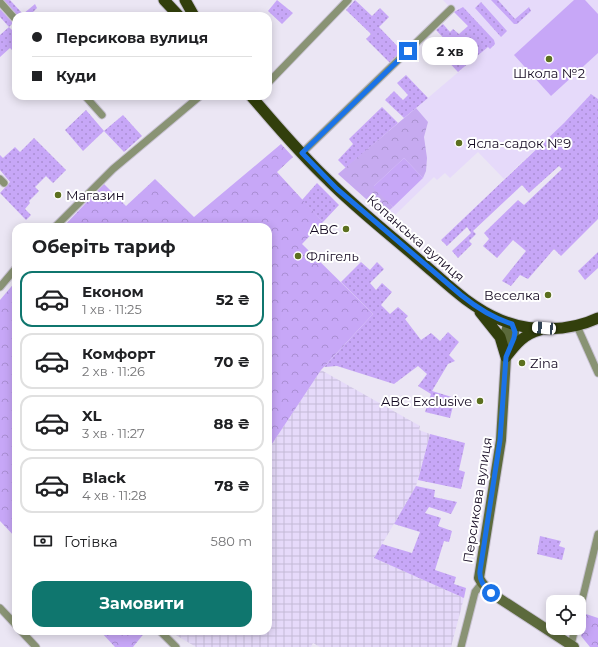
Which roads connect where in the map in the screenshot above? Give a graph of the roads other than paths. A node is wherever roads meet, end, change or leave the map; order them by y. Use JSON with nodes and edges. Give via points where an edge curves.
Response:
{"nodes":[{"id":1,"x":164,"y":0,"type":"edge"},
{"id":2,"x":185,"y":0,"type":"edge"},
{"id":3,"x":348,"y":0,"type":"edge"},
{"id":4,"x":0,"y":2,"type":"edge"},
{"id":5,"x":451,"y":9,"type":"dead end"},
{"id":6,"x":176,"y":12,"type":"edge"},
{"id":7,"x":192,"y":12,"type":"edge"},
{"id":8,"x":12,"y":16,"type":"edge"},
{"id":9,"x":272,"y":79,"type":"edge"},
{"id":10,"x":89,"y":100,"type":"edge"},
{"id":11,"x":195,"y":100,"type":"edge"},
{"id":12,"x":256,"y":100,"type":"edge"},
{"id":13,"x":102,"y":115,"type":"dead end"},
{"id":14,"x":302,"y":153,"type":"junction"},
{"id":15,"x":59,"y":223,"type":"edge"},
{"id":16,"x":12,"y":273,"type":"edge"},
{"id":17,"x":0,"y":287,"type":"edge"},
{"id":18,"x":474,"y":306,"type":"junction"},
{"id":19,"x":598,"y":318,"type":"edge"},
{"id":20,"x":512,"y":324,"type":"junction"},
{"id":21,"x":577,"y":326,"type":"junction"},
{"id":22,"x":544,"y":328,"type":"junction"},
{"id":23,"x":506,"y":357,"type":"junction"},
{"id":24,"x":598,"y":373,"type":"edge"},
{"id":25,"x":598,"y":534,"type":"edge"},
{"id":26,"x":482,"y":583,"type":"junction"},
{"id":27,"x":583,"y":595,"type":"edge"},
{"id":28,"x":0,"y":608,"type":"edge"},
{"id":29,"x":12,"y":621,"type":"edge"},
{"id":30,"x":25,"y":635,"type":"edge"},
{"id":31,"x":164,"y":635,"type":"edge"},
{"id":32,"x":574,"y":635,"type":"edge"},
{"id":33,"x":572,"y":646,"type":"edge"},
{"id":34,"x":36,"y":647,"type":"edge"},
{"id":35,"x":176,"y":647,"type":"edge"},
{"id":36,"x":461,"y":647,"type":"edge"}],
"edges":[{"from":1,"to":6,"type":"highway"},
{"from":2,"to":7,"type":"highway"},
{"from":3,"to":9,"type":"street"},
{"from":4,"to":8,"type":"street"},
{"from":5,"to":14,"type":"street"},
{"from":10,"to":13,"type":"street"},
{"from":11,"to":15,"type":"street","via":[[113,169]]},
{"from":12,"to":14,"type":"highway","name":"Копанська вулиця"},
{"from":14,"to":18,"type":"highway","name":"Копанська вулиця","via":[[337,189]]},
{"from":16,"to":17,"type":"street"},
{"from":18,"to":20,"type":"highway","name":"Копанська вулиця"},
{"from":18,"to":23,"type":"highway","via":[[500,337]]},
{"from":19,"to":21,"type":"highway","name":"Копанська вулиця"},
{"from":20,"to":22,"type":"highway","name":"Копанська вулиця"},
{"from":20,"to":23,"type":"main road","name":"Персикова вулиця","via":[[508,326],[505,335]]},
{"from":21,"to":22,"type":"highway","name":"Копанська вулиця"},
{"from":21,"to":24,"type":"street"},
{"from":22,"to":23,"type":"highway","via":[[525,335]]},
{"from":23,"to":26,"type":"main road","name":"Персикова вулиця","via":[[500,440],[479,578]]},
{"from":25,"to":27,"type":"street"},
{"from":26,"to":33,"type":"main road","via":[[491,593]]},
{"from":26,"to":36,"type":"street","via":[[475,592]]},
{"from":28,"to":29,"type":"street"},
{"from":30,"to":34,"type":"street"},
{"from":31,"to":35,"type":"street"},
{"from":32,"to":33,"type":"street"}]}
